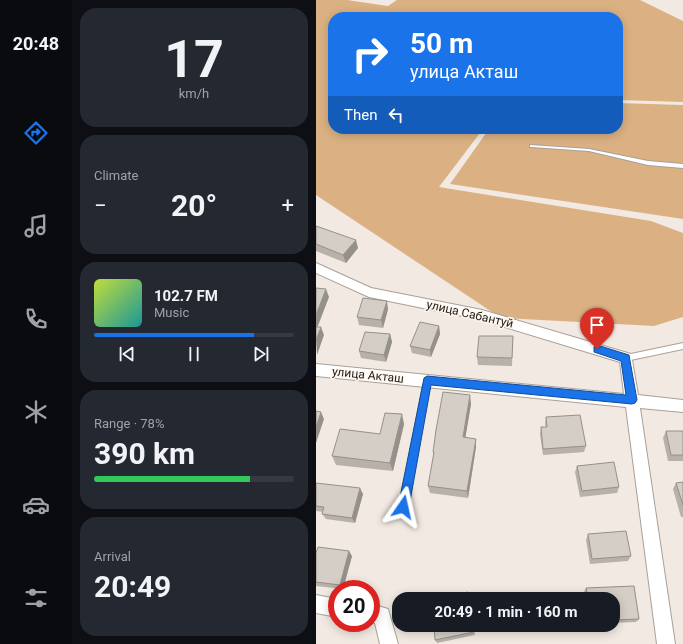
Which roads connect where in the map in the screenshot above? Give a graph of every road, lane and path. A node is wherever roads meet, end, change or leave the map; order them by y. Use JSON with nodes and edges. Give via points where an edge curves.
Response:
{"nodes":[{"id":1,"x":532,"y":146,"type":"dead end"},
{"id":2,"x":683,"y":166,"type":"edge"},
{"id":3,"x":316,"y":268,"type":"edge"},
{"id":4,"x":683,"y":346,"type":"edge"},
{"id":5,"x":626,"y":358,"type":"junction"},
{"id":6,"x":316,"y":370,"type":"edge"},
{"id":7,"x":427,"y":380,"type":"junction"},
{"id":8,"x":632,"y":400,"type":"junction"},
{"id":9,"x":683,"y":406,"type":"edge"},
{"id":10,"x":403,"y":507,"type":"dead end"},
{"id":11,"x":316,"y":604,"type":"edge"},
{"id":12,"x":328,"y":606,"type":"edge"},
{"id":13,"x":380,"y":615,"type":"edge"},
{"id":14,"x":389,"y":644,"type":"edge"},
{"id":15,"x":666,"y":644,"type":"edge"}],
"edges":[{"from":1,"to":2,"type":"lane","via":[[589,150],[648,163]]},
{"from":3,"to":5,"type":"street","name":"улица Сабантуй","via":[[369,292],[482,315]]},
{"from":4,"to":5,"type":"lane"},
{"from":5,"to":8,"type":"street"},
{"from":6,"to":7,"type":"street","name":"улица Акташ"},
{"from":7,"to":8,"type":"street","name":"улица Акташ"},
{"from":7,"to":10,"type":"lane"},
{"from":8,"to":9,"type":"street","name":"улица Акташ"},
{"from":8,"to":15,"type":"street"},
{"from":11,"to":12,"type":"street"},
{"from":13,"to":14,"type":"street"}]}
